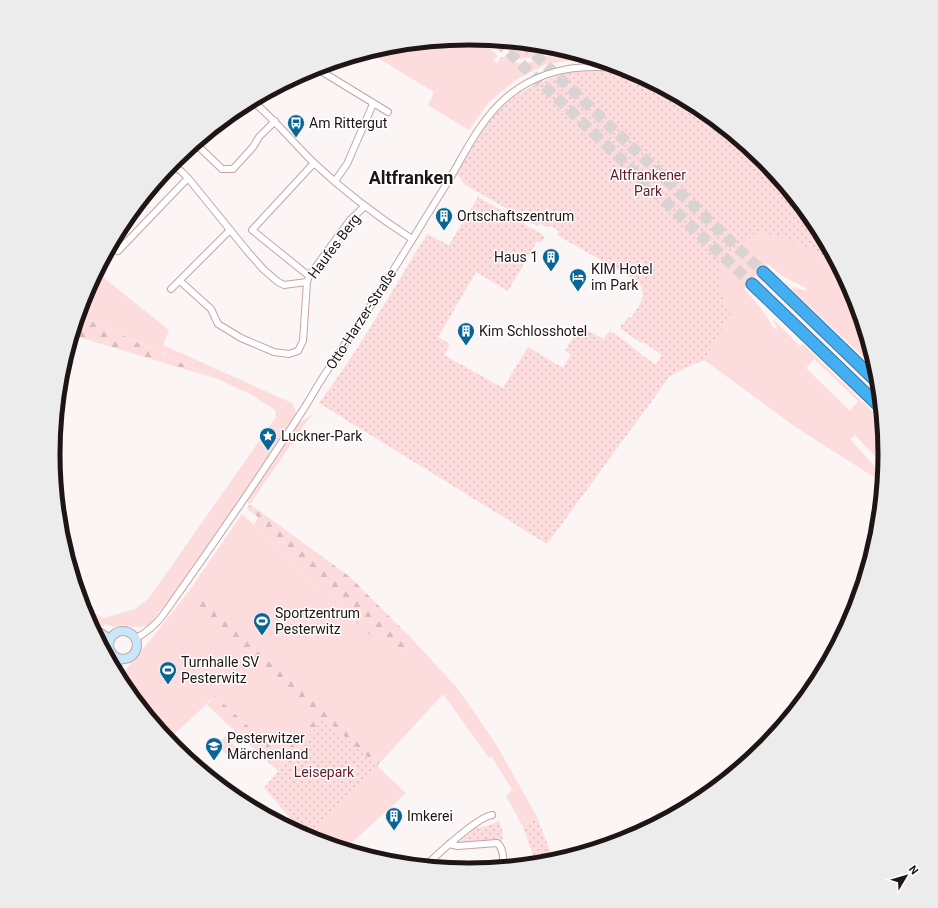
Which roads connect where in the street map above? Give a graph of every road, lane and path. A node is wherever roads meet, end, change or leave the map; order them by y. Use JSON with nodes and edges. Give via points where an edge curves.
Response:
{"nodes":[{"id":1,"x":600,"y":67,"type":"edge"},
{"id":2,"x":323,"y":72,"type":"edge"},
{"id":3,"x":373,"y":104,"type":"junction"},
{"id":4,"x":257,"y":105,"type":"edge"},
{"id":5,"x":388,"y":112,"type":"dead end"},
{"id":6,"x":275,"y":122,"type":"junction"},
{"id":7,"x":199,"y":146,"type":"edge"},
{"id":8,"x":314,"y":163,"type":"junction"},
{"id":9,"x":177,"y":168,"type":"edge"},
{"id":10,"x":188,"y":178,"type":"junction"},
{"id":11,"x":335,"y":181,"type":"junction"},
{"id":12,"x":365,"y":206,"type":"junction"},
{"id":13,"x":230,"y":230,"type":"junction"},
{"id":14,"x":412,"y":239,"type":"junction"},
{"id":15,"x":118,"y":251,"type":"dead end"},
{"id":16,"x":763,"y":272,"type":"tunnel mouth"},
{"id":17,"x":308,"y":279,"type":"junction"},
{"id":18,"x":180,"y":281,"type":"junction"},
{"id":19,"x":752,"y":284,"type":"tunnel mouth"},
{"id":20,"x":171,"y":289,"type":"dead end"},
{"id":21,"x":870,"y":376,"type":"edge"},
{"id":22,"x":875,"y":402,"type":"edge"},
{"id":23,"x":101,"y":633,"type":"edge"},
{"id":24,"x":110,"y":639,"type":"junction"},
{"id":25,"x":135,"y":639,"type":"junction"},
{"id":26,"x":109,"y":648,"type":"edge"},
{"id":27,"x":113,"y":655,"type":"edge"},
{"id":28,"x":119,"y":658,"type":"junction"},
{"id":29,"x":118,"y":663,"type":"edge"},
{"id":30,"x":492,"y":815,"type":"dead end"},
{"id":31,"x":449,"y":844,"type":"junction"},
{"id":32,"x":430,"y":861,"type":"edge"},
{"id":33,"x":503,"y":861,"type":"edge"}],
"edges":[{"from":1,"to":14,"type":"street","name":"Otto-Harzer-Straße","via":[[554,71],[522,86],[507,97],[478,130]]},
{"from":2,"to":3,"type":"street"},
{"from":3,"to":5,"type":"street"},
{"from":3,"to":11,"type":"street","via":[[347,164]]},
{"from":4,"to":6,"type":"street"},
{"from":6,"to":7,"type":"street","via":[[258,137],[253,147],[233,169],[222,169]]},
{"from":6,"to":8,"type":"street"},
{"from":8,"to":11,"type":"street"},
{"from":8,"to":17,"type":"street","via":[[252,230]]},
{"from":9,"to":10,"type":"street","name":"Haufes Berg"},
{"from":10,"to":13,"type":"street","name":"Haufes Berg"},
{"from":10,"to":15,"type":"street"},
{"from":11,"to":12,"type":"street"},
{"from":12,"to":14,"type":"street"},
{"from":12,"to":17,"type":"street","name":"Haufes Berg","via":[[350,220]]},
{"from":13,"to":17,"type":"street","name":"Haufes Berg","via":[[263,269],[278,282],[284,285]]},
{"from":13,"to":18,"type":"street"},
{"from":14,"to":25,"type":"street","name":"Otto-Harzer-Straße","via":[[302,412],[176,596],[155,626]]},
{"from":16,"to":21,"type":"highway"},
{"from":17,"to":18,"type":"street","via":[[303,341],[298,351],[290,354],[274,352],[218,324],[211,309]]},
{"from":18,"to":20,"type":"street"},
{"from":19,"to":22,"type":"highway"},
{"from":23,"to":24,"type":"street"},
{"from":24,"to":25,"type":"street","via":[[116,633],[125,632]]},
{"from":24,"to":26,"type":"street"},
{"from":25,"to":28,"type":"street","via":[[135,652],[128,658]]},
{"from":27,"to":28,"type":"street"},
{"from":28,"to":29,"type":"street"},
{"from":30,"to":31,"type":"street"},
{"from":31,"to":32,"type":"street"},
{"from":31,"to":33,"type":"street","via":[[458,846],[497,843],[501,846]]}]}
